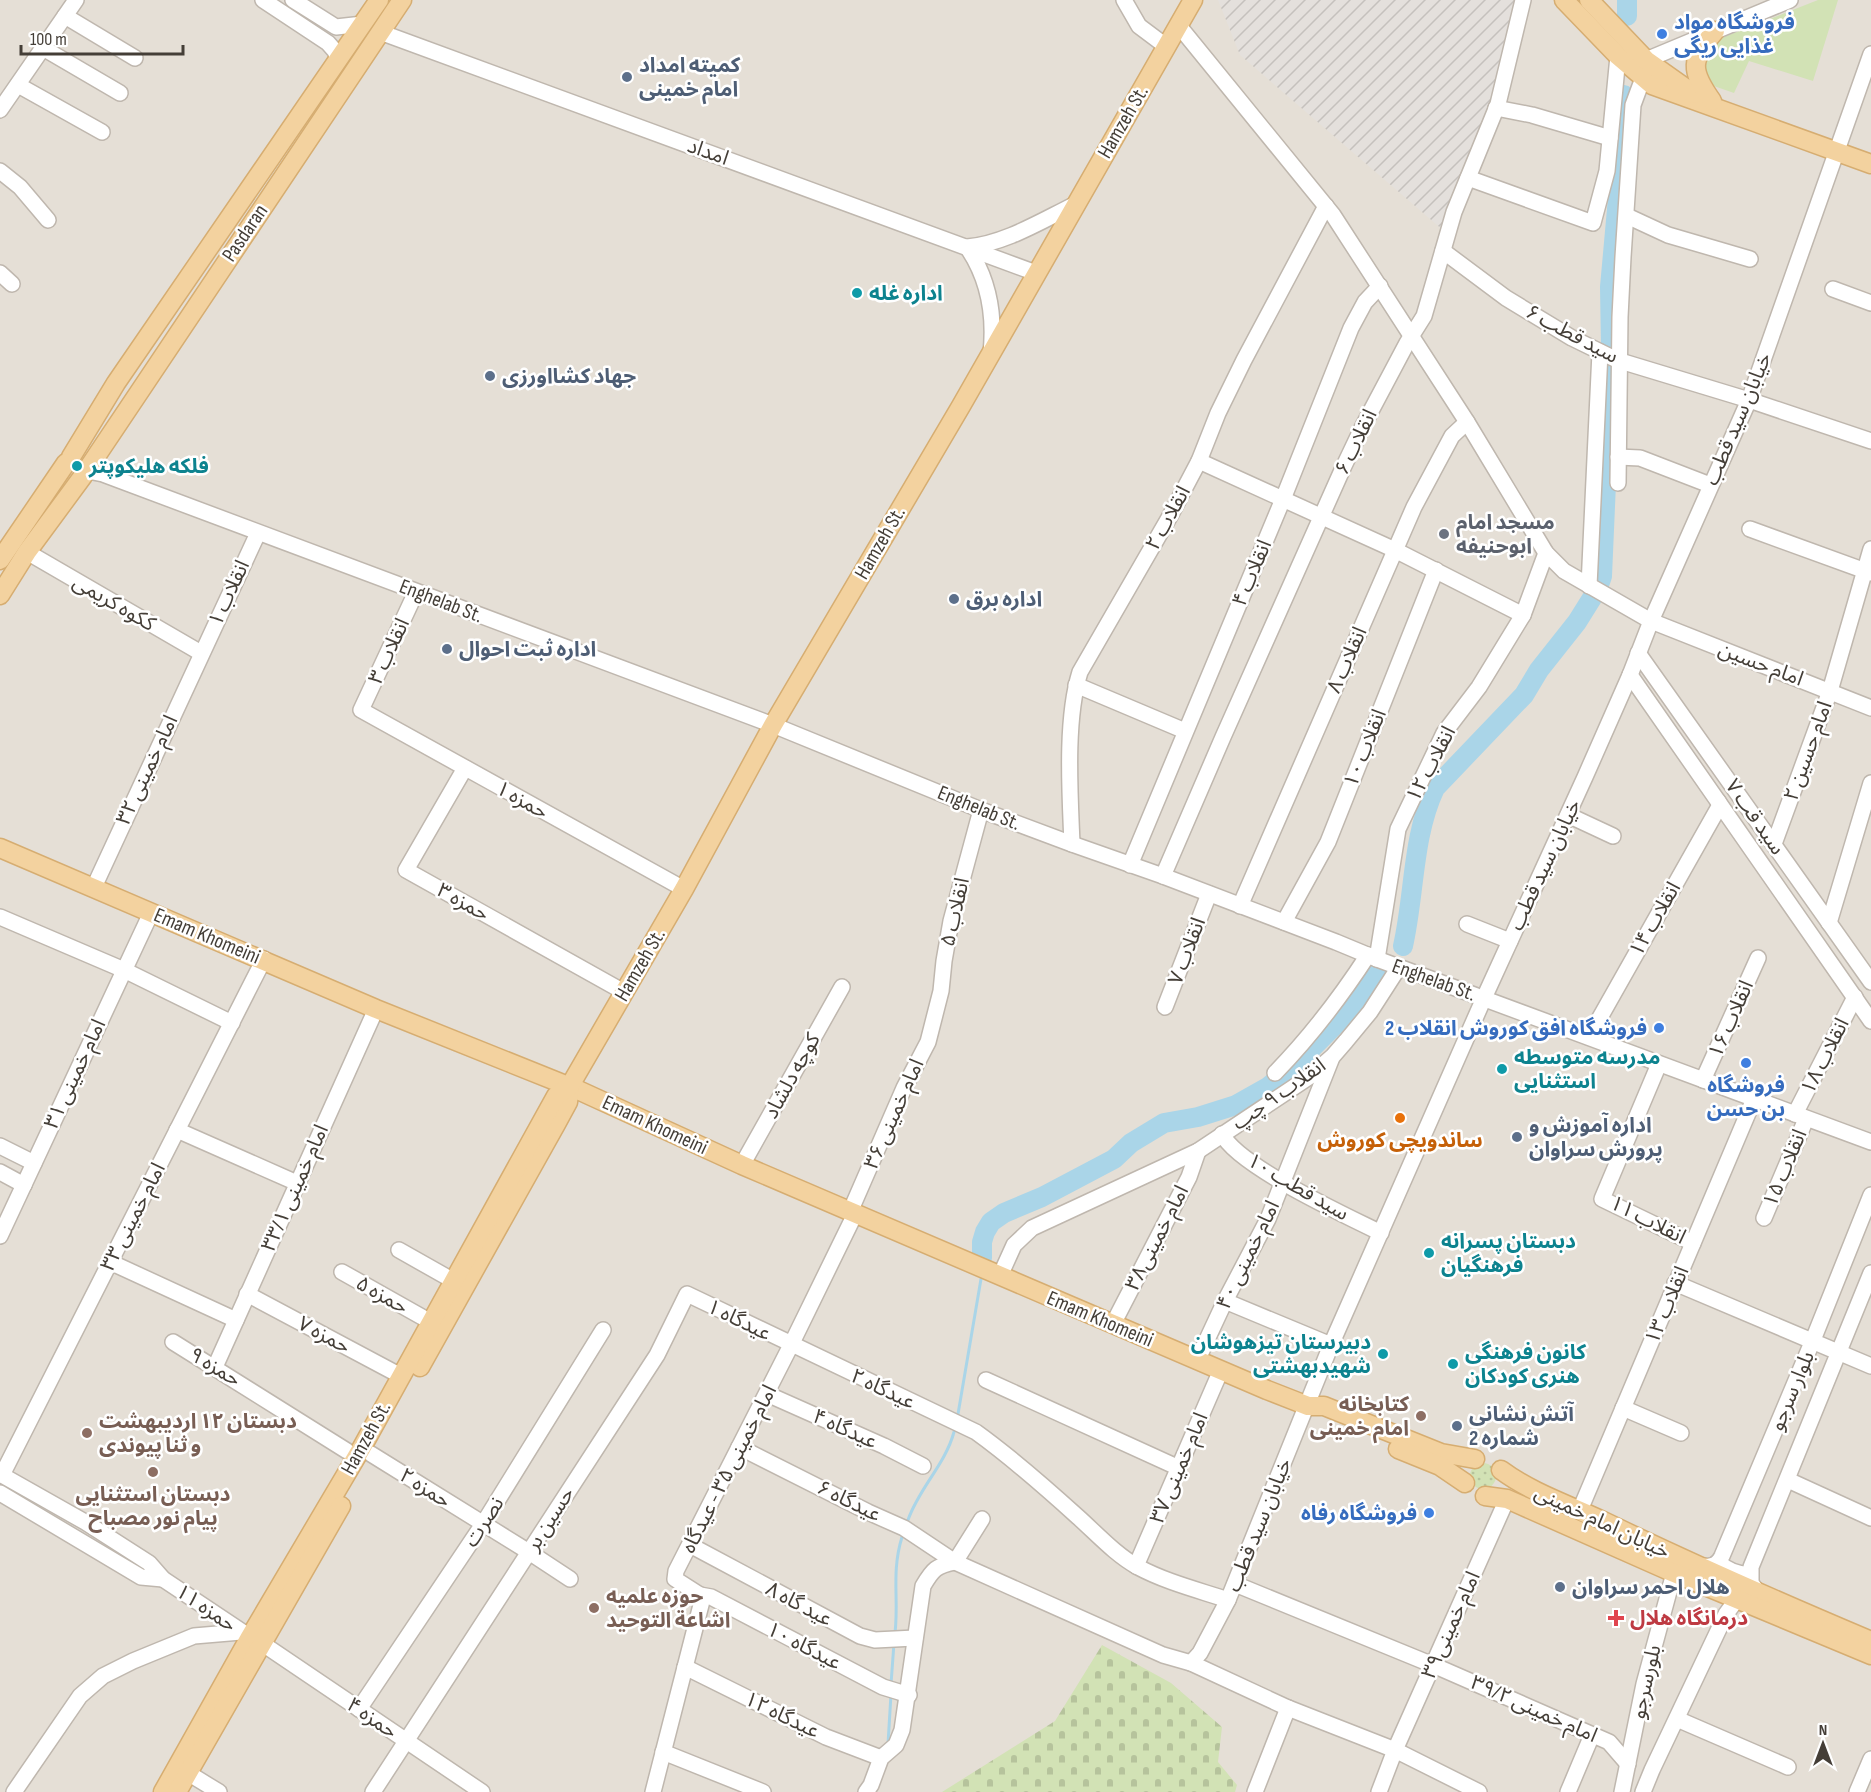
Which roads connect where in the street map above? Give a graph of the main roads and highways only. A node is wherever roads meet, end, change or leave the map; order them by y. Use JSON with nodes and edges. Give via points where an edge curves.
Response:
{"nodes":[{"id":1,"x":379,"y":0,"type":"edge"},
{"id":2,"x":402,"y":0,"type":"edge"},
{"id":3,"x":1193,"y":0,"type":"edge"},
{"id":4,"x":1564,"y":0,"type":"edge"},
{"id":5,"x":1589,"y":0,"type":"edge"},
{"id":6,"x":363,"y":24,"type":"junction"},
{"id":7,"x":1715,"y":31,"type":"road end"},
{"id":8,"x":380,"y":32,"type":"junction"},
{"id":9,"x":1641,"y":70,"type":"junction"},
{"id":10,"x":1718,"y":110,"type":"junction"},
{"id":11,"x":1871,"y":164,"type":"edge"},
{"id":12,"x":68,"y":460,"type":"junction"},
{"id":13,"x":87,"y":471,"type":"junction"},
{"id":14,"x":0,"y":560,"type":"edge"},
{"id":15,"x":0,"y":595,"type":"edge"},
{"id":16,"x":0,"y":848,"type":"edge"},
{"id":17,"x":570,"y":1086,"type":"junction"},
{"id":18,"x":1308,"y":1406,"type":"junction"},
{"id":19,"x":360,"y":1451,"type":"junction"},
{"id":20,"x":1475,"y":1459,"type":"junction"},
{"id":21,"x":1501,"y":1470,"type":"junction"},
{"id":22,"x":1465,"y":1484,"type":"junction"},
{"id":23,"x":1485,"y":1496,"type":"junction"},
{"id":24,"x":251,"y":1638,"type":"junction"},
{"id":25,"x":1871,"y":1641,"type":"edge"},
{"id":26,"x":1871,"y":1655,"type":"edge"},
{"id":27,"x":163,"y":1792,"type":"edge"},
{"id":28,"x":177,"y":1792,"type":"edge"}],
"edges":[{"from":1,"to":6,"type":"main road","name":"Pasdaran"},
{"from":2,"to":8,"type":"main road","name":"Pasdaran"},
{"from":3,"to":17,"type":"main road","name":"Hamzeh St.","via":[[772,725],[684,889]]},
{"from":4,"to":9,"type":"main road","via":[[1618,56]]},
{"from":5,"to":9,"type":"main road"},
{"from":6,"to":8,"type":"main road"},
{"from":6,"to":12,"type":"main road","name":"Pasdaran","via":[[116,383]]},
{"from":7,"to":10,"type":"main road","via":[[1701,47],[1695,72]]},
{"from":8,"to":13,"type":"main road","name":"Pasdaran"},
{"from":9,"to":10,"type":"main road","via":[[1653,85]]},
{"from":10,"to":11,"type":"main road"},
{"from":12,"to":13,"type":"main road","via":[[78,454],[85,457]]},
{"from":12,"to":14,"type":"main road","name":"Pasdaran"},
{"from":13,"to":15,"type":"main road","name":"Pasdaran"},
{"from":16,"to":17,"type":"main road","name":"Emam Khomeini","via":[[376,1009]]},
{"from":17,"to":18,"type":"main road","name":"Emam Khomeini","via":[[852,1213]]},
{"from":17,"to":19,"type":"main road","name":"Hamzeh St.","via":[[568,1102],[556,1124]]},
{"from":17,"to":19,"type":"main road","name":"Hamzeh St.","via":[[556,1096]]},
{"from":18,"to":20,"type":"main road","via":[[1324,1406],[1441,1453]]},
{"from":18,"to":22,"type":"main road","via":[[1318,1415],[1440,1466]]},
{"from":19,"to":24,"type":"main road","name":"Hamzeh St."},
{"from":20,"to":21,"type":"main road","via":[[1491,1459]]},
{"from":20,"to":22,"type":"main road","via":[[1464,1472]]},
{"from":21,"to":23,"type":"main road","via":[[1499,1487]]},
{"from":21,"to":25,"type":"main road","name":"خیابان امام خمینی","via":[[1522,1485],[1695,1565]]},
{"from":22,"to":23,"type":"main road","via":[[1472,1493]]},
{"from":23,"to":26,"type":"main road","name":"خیابان امام خمینی","via":[[1507,1499]]},
{"from":24,"to":27,"type":"main road","name":"Hamzeh St."},
{"from":24,"to":28,"type":"main road","name":"Hamzeh St."}]}
